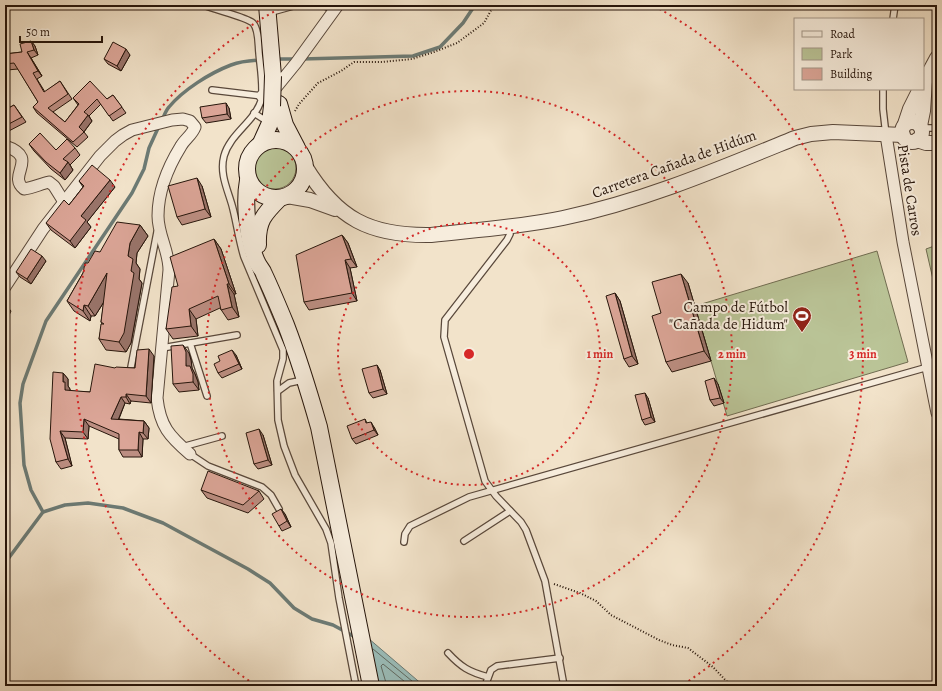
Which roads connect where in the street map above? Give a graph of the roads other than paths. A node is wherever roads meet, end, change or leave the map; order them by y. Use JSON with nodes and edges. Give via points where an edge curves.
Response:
{"nodes":[{"id":1,"x":204,"y":5,"type":"edge"},
{"id":2,"x":297,"y":5,"type":"edge"},
{"id":3,"x":323,"y":5,"type":"edge"},
{"id":4,"x":895,"y":5,"type":"edge"},
{"id":5,"x":336,"y":8,"type":"edge"},
{"id":6,"x":268,"y":13,"type":"edge"},
{"id":7,"x":892,"y":18,"type":"edge"},
{"id":8,"x":937,"y":58,"type":"edge"},
{"id":9,"x":267,"y":76,"type":"junction"},
{"id":10,"x":927,"y":79,"type":"edge"},
{"id":11,"x":212,"y":90,"type":"dead end"},
{"id":12,"x":883,"y":90,"type":"edge"},
{"id":13,"x":921,"y":90,"type":"edge"},
{"id":14,"x":271,"y":102,"type":"junction"},
{"id":15,"x":254,"y":113,"type":"junction"},
{"id":16,"x":270,"y":123,"type":"junction"},
{"id":17,"x":937,"y":128,"type":"edge"},
{"id":18,"x":904,"y":130,"type":"junction"},
{"id":19,"x":920,"y":131,"type":"junction"},
{"id":20,"x":886,"y":135,"type":"junction"},
{"id":21,"x":937,"y":136,"type":"edge"},
{"id":22,"x":261,"y":143,"type":"junction"},
{"id":23,"x":937,"y":143,"type":"edge"},
{"id":24,"x":5,"y":146,"type":"edge"},
{"id":25,"x":297,"y":148,"type":"junction"},
{"id":26,"x":305,"y":166,"type":"junction"},
{"id":27,"x":248,"y":180,"type":"junction"},
{"id":28,"x":284,"y":197,"type":"junction"},
{"id":29,"x":64,"y":202,"type":"junction"},
{"id":30,"x":341,"y":211,"type":"junction"},
{"id":31,"x":159,"y":226,"type":"junction"},
{"id":32,"x":509,"y":226,"type":"junction"},
{"id":33,"x":264,"y":272,"type":"junction"},
{"id":34,"x":5,"y":287,"type":"edge"},
{"id":35,"x":237,"y":335,"type":"dead end"},
{"id":36,"x":190,"y":343,"type":"junction"},
{"id":37,"x":162,"y":348,"type":"junction"},
{"id":38,"x":130,"y":367,"type":"edge"},
{"id":39,"x":928,"y":367,"type":"junction"},
{"id":40,"x":306,"y":379,"type":"junction"},
{"id":41,"x":278,"y":391,"type":"junction"},
{"id":42,"x":207,"y":396,"type":"dead end"},
{"id":43,"x":937,"y":413,"type":"edge"},
{"id":44,"x":222,"y":436,"type":"dead end"},
{"id":45,"x":186,"y":450,"type":"junction"},
{"id":46,"x":491,"y":490,"type":"junction"},
{"id":47,"x":279,"y":509,"type":"edge"},
{"id":48,"x":510,"y":511,"type":"junction"},
{"id":49,"x":464,"y":541,"type":"dead end"},
{"id":50,"x":404,"y":542,"type":"dead end"},
{"id":51,"x":448,"y":653,"type":"dead end"},
{"id":52,"x":560,"y":658,"type":"junction"},
{"id":53,"x":488,"y":677,"type":"junction"},
{"id":54,"x":356,"y":686,"type":"edge"},
{"id":55,"x":371,"y":686,"type":"edge"},
{"id":56,"x":484,"y":686,"type":"edge"},
{"id":57,"x":564,"y":686,"type":"edge"}],
"edges":[{"from":1,"to":9,"type":"lane","via":[[251,22],[256,29]]},
{"from":2,"to":6,"type":"lane"},
{"from":3,"to":5,"type":"lane"},
{"from":4,"to":7,"type":"lane"},
{"from":5,"to":14,"type":"street","via":[[296,63],[267,95]]},
{"from":6,"to":9,"type":"main road"},
{"from":8,"to":10,"type":"street"},
{"from":9,"to":14,"type":"main road","bridge":true},
{"from":10,"to":19,"type":"street"},
{"from":11,"to":14,"type":"lane"},
{"from":12,"to":20,"type":"lane","name":"Pista de Carros"},
{"from":13,"to":18,"type":"street","via":[[910,109]]},
{"from":14,"to":15,"type":"lane","via":[[258,106]]},
{"from":14,"to":16,"type":"main road"},
{"from":14,"to":25,"type":"main road"},
{"from":15,"to":16,"type":"lane"},
{"from":15,"to":41,"type":"lane","via":[[231,140],[223,161],[222,174],[244,257],[283,350],[277,382]]},
{"from":16,"to":22,"type":"main road"},
{"from":17,"to":19,"type":"lane"},
{"from":18,"to":19,"type":"street","name":"Carretera Cañada de Hidúm","via":[[907,141],[914,142]]},
{"from":18,"to":20,"type":"street","name":"Carretera Cañada de Hidúm"},
{"from":19,"to":21,"type":"street"},
{"from":19,"to":23,"type":"street","via":[[926,143]]},
{"from":20,"to":32,"type":"street","name":"Carretera Cañada de Hidúm","via":[[833,132],[811,134],[616,205],[562,219]]},
{"from":20,"to":39,"type":"street","name":"Pista de Carros","via":[[903,242]]},
{"from":22,"to":25,"type":"main road","via":[[276,139],[284,140]]},
{"from":22,"to":27,"type":"main road","via":[[248,159]]},
{"from":24,"to":29,"type":"street","via":[[16,149],[21,155],[18,179],[24,189],[49,182]]},
{"from":25,"to":26,"type":"main road"},
{"from":26,"to":28,"type":"main road","via":[[299,187]]},
{"from":26,"to":30,"type":"street","via":[[324,195]]},
{"from":27,"to":28,"type":"main road","via":[[265,196]]},
{"from":27,"to":33,"type":"main road","via":[[246,193],[249,229],[258,264]]},
{"from":28,"to":30,"type":"street","via":[[310,200]]},
{"from":28,"to":33,"type":"main road","via":[[265,213],[260,222],[258,245]]},
{"from":29,"to":31,"type":"street","via":[[100,156],[123,135],[144,126],[183,119],[195,126],[173,159],[160,190]]},
{"from":29,"to":34,"type":"street"},
{"from":30,"to":32,"type":"street","name":"Carretera Cañada de Hidúm","via":[[375,228],[412,236]]},
{"from":31,"to":37,"type":"street","via":[[169,260]]},
{"from":31,"to":38,"type":"lane"},
{"from":32,"to":46,"type":"lane","via":[[508,240],[449,314],[444,327],[444,336],[485,481]]},
{"from":33,"to":40,"type":"main road"},
{"from":35,"to":36,"type":"lane"},
{"from":36,"to":37,"type":"lane"},
{"from":36,"to":42,"type":"lane"},
{"from":37,"to":45,"type":"street","via":[[157,398],[159,410],[163,424],[173,439]]},
{"from":39,"to":43,"type":"street","name":"Pista de Carros"},
{"from":39,"to":46,"type":"lane"},
{"from":40,"to":41,"type":"lane","via":[[289,384]]},
{"from":40,"to":55,"type":"main road","via":[[319,427]]},
{"from":41,"to":54,"type":"lane","via":[[278,420],[284,446],[295,475],[326,529],[330,544]]},
{"from":44,"to":45,"type":"lane"},
{"from":45,"to":47,"type":"lane","via":[[208,466],[262,487],[271,495]]},
{"from":46,"to":48,"type":"lane"},
{"from":46,"to":50,"type":"lane","via":[[469,497],[410,526]]},
{"from":48,"to":49,"type":"lane"},
{"from":48,"to":52,"type":"lane","via":[[526,530],[545,581]]},
{"from":51,"to":53,"type":"lane","via":[[459,665],[472,673]]},
{"from":52,"to":53,"type":"lane","via":[[497,666],[491,670]]},
{"from":52,"to":57,"type":"lane"},
{"from":53,"to":56,"type":"lane"}]}
